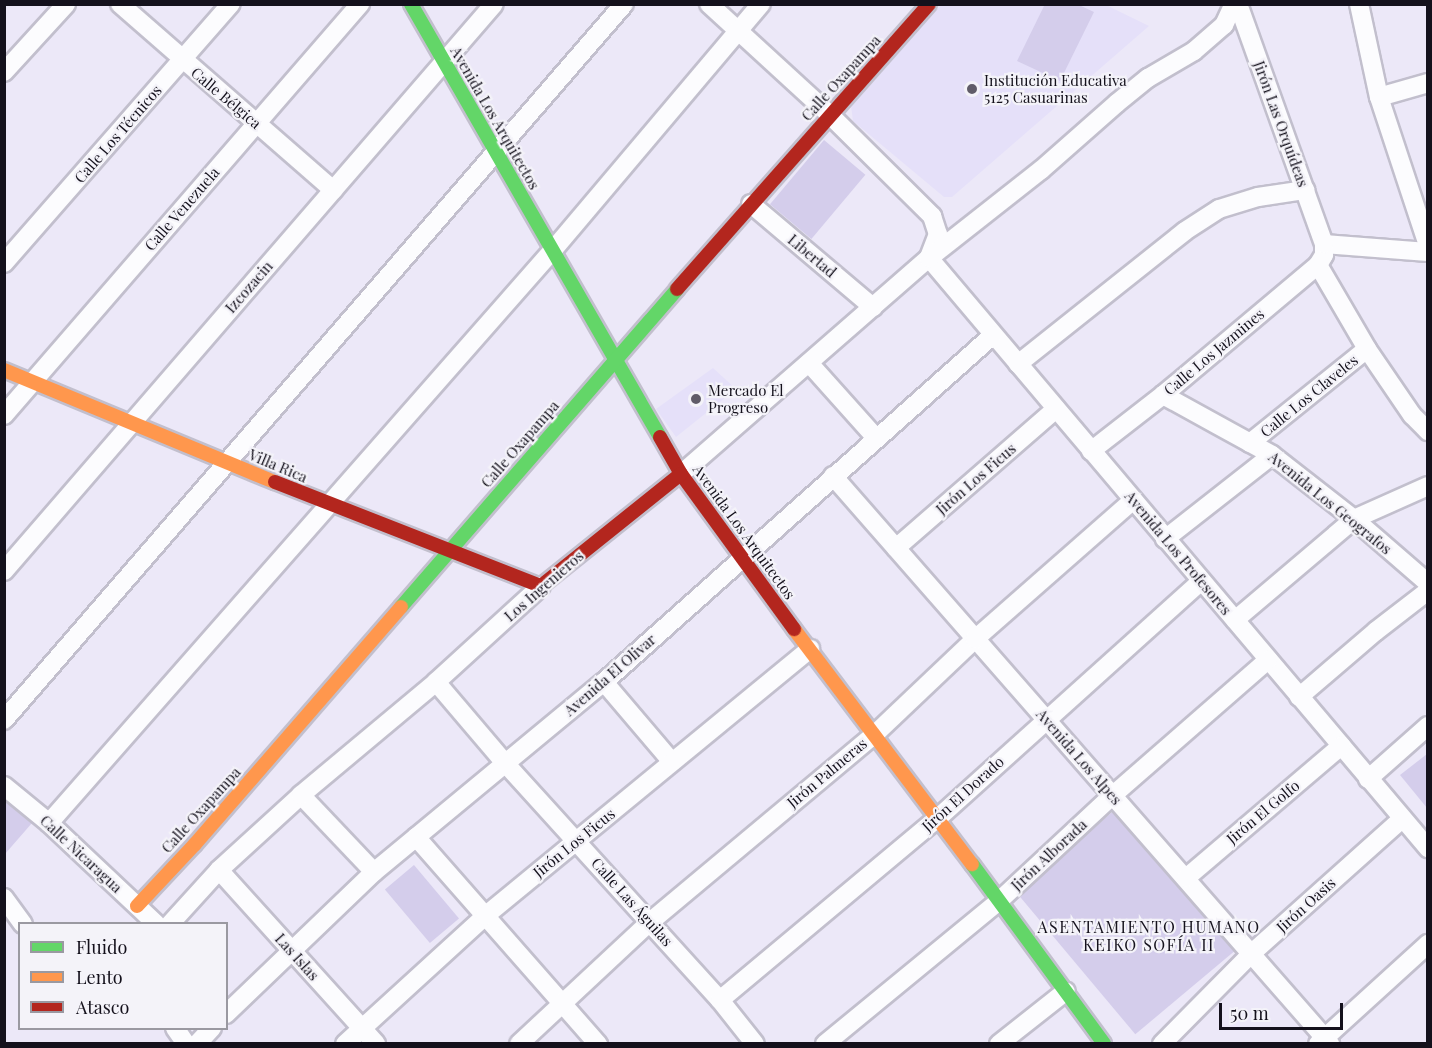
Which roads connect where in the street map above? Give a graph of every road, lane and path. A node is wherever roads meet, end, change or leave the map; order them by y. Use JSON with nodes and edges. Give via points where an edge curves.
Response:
{"nodes":[{"id":1,"x":66,"y":4,"type":"edge"},
{"id":2,"x":120,"y":4,"type":"edge"},
{"id":3,"x":231,"y":4,"type":"edge"},
{"id":4,"x":360,"y":4,"type":"edge"},
{"id":5,"x":411,"y":4,"type":"edge"},
{"id":6,"x":494,"y":4,"type":"edge"},
{"id":7,"x":624,"y":4,"type":"edge"},
{"id":8,"x":709,"y":4,"type":"edge"},
{"id":9,"x":760,"y":4,"type":"edge"},
{"id":10,"x":929,"y":4,"type":"edge"},
{"id":11,"x":1236,"y":4,"type":"edge"},
{"id":12,"x":1359,"y":4,"type":"edge"},
{"id":13,"x":738,"y":30,"type":"junction"},
{"id":14,"x":182,"y":60,"type":"junction"},
{"id":15,"x":444,"y":63,"type":"junction"},
{"id":16,"x":4,"y":72,"type":"edge"},
{"id":17,"x":1428,"y":83,"type":"edge"},
{"id":18,"x":1379,"y":98,"type":"junction"},
{"id":19,"x":830,"y":115,"type":"junction"},
{"id":20,"x":257,"y":123,"type":"junction"},
{"id":21,"x":495,"y":153,"type":"junction"},
{"id":22,"x":333,"y":190,"type":"junction"},
{"id":23,"x":1305,"y":190,"type":"junction"},
{"id":24,"x":752,"y":204,"type":"junction"},
{"id":25,"x":1324,"y":244,"type":"junction"},
{"id":26,"x":1428,"y":245,"type":"edge"},
{"id":27,"x":553,"y":250,"type":"junction"},
{"id":28,"x":1428,"y":252,"type":"edge"},
{"id":29,"x":929,"y":258,"type":"junction"},
{"id":30,"x":4,"y":263,"type":"edge"},
{"id":31,"x":1318,"y":265,"type":"junction"},
{"id":32,"x":873,"y":307,"type":"junction"},
{"id":33,"x":993,"y":335,"type":"junction"},
{"id":34,"x":1367,"y":348,"type":"junction"},
{"id":35,"x":615,"y":360,"type":"junction"},
{"id":36,"x":808,"y":363,"type":"junction"},
{"id":37,"x":1018,"y":364,"type":"junction"},
{"id":38,"x":4,"y":370,"type":"edge"},
{"id":39,"x":32,"y":382,"type":"junction"},
{"id":40,"x":1163,"y":395,"type":"junction"},
{"id":41,"x":1056,"y":409,"type":"junction"},
{"id":42,"x":4,"y":415,"type":"edge"},
{"id":43,"x":133,"y":423,"type":"junction"},
{"id":44,"x":1428,"y":431,"type":"edge"},
{"id":45,"x":876,"y":438,"type":"junction"},
{"id":46,"x":1250,"y":443,"type":"junction"},
{"id":47,"x":1091,"y":451,"type":"junction"},
{"id":48,"x":1272,"y":455,"type":"junction"},
{"id":49,"x":229,"y":463,"type":"junction"},
{"id":50,"x":681,"y":474,"type":"junction"},
{"id":51,"x":832,"y":476,"type":"junction"},
{"id":52,"x":1428,"y":486,"type":"edge"},
{"id":53,"x":1133,"y":500,"type":"junction"},
{"id":54,"x":328,"y":504,"type":"junction"},
{"id":55,"x":1354,"y":519,"type":"junction"},
{"id":56,"x":1165,"y":539,"type":"junction"},
{"id":57,"x":896,"y":548,"type":"junction"},
{"id":58,"x":451,"y":550,"type":"junction"},
{"id":59,"x":742,"y":560,"type":"junction"},
{"id":60,"x":4,"y":571,"type":"edge"},
{"id":61,"x":1201,"y":581,"type":"junction"},
{"id":62,"x":1428,"y":583,"type":"edge"},
{"id":63,"x":541,"y":586,"type":"junction"},
{"id":64,"x":1428,"y":591,"type":"edge"},
{"id":65,"x":1234,"y":620,"type":"junction"},
{"id":66,"x":975,"y":639,"type":"junction"},
{"id":67,"x":810,"y":649,"type":"junction"},
{"id":68,"x":1268,"y":660,"type":"junction"},
{"id":69,"x":436,"y":682,"type":"junction"},
{"id":70,"x":604,"y":682,"type":"junction"},
{"id":71,"x":1299,"y":697,"type":"junction"},
{"id":72,"x":1046,"y":719,"type":"junction"},
{"id":73,"x":4,"y":720,"type":"edge"},
{"id":74,"x":1428,"y":726,"type":"edge"},
{"id":75,"x":875,"y":734,"type":"junction"},
{"id":76,"x":1341,"y":746,"type":"junction"},
{"id":77,"x":672,"y":762,"type":"junction"},
{"id":78,"x":505,"y":763,"type":"junction"},
{"id":79,"x":1368,"y":779,"type":"junction"},
{"id":80,"x":4,"y":786,"type":"edge"},
{"id":81,"x":301,"y":795,"type":"junction"},
{"id":82,"x":1113,"y":795,"type":"junction"},
{"id":83,"x":938,"y":818,"type":"junction"},
{"id":84,"x":1402,"y":819,"type":"junction"},
{"id":85,"x":49,"y":823,"type":"junction"},
{"id":86,"x":416,"y":837,"type":"junction"},
{"id":87,"x":576,"y":841,"type":"junction"},
{"id":88,"x":1428,"y":848,"type":"edge"},
{"id":89,"x":219,"y":870,"type":"junction"},
{"id":90,"x":374,"y":872,"type":"junction"},
{"id":91,"x":1186,"y":878,"type":"junction"},
{"id":92,"x":4,"y":898,"type":"edge"},
{"id":93,"x":1000,"y":900,"type":"junction"},
{"id":94,"x":137,"y":906,"type":"junction"},
{"id":95,"x":485,"y":916,"type":"junction"},
{"id":96,"x":22,"y":922,"type":"edge"},
{"id":97,"x":154,"y":922,"type":"edge"},
{"id":98,"x":172,"y":922,"type":"edge"},
{"id":99,"x":650,"y":922,"type":"junction"},
{"id":100,"x":1428,"y":944,"type":"edge"},
{"id":101,"x":291,"y":950,"type":"junction"},
{"id":102,"x":1252,"y":953,"type":"junction"},
{"id":103,"x":1066,"y":991,"type":"junction"},
{"id":104,"x":720,"y":1000,"type":"junction"},
{"id":105,"x":564,"y":1002,"type":"junction"},
{"id":106,"x":228,"y":1012,"type":"edge"},
{"id":107,"x":361,"y":1028,"type":"junction"},
{"id":108,"x":176,"y":1030,"type":"edge"},
{"id":109,"x":211,"y":1030,"type":"edge"},
{"id":110,"x":1324,"y":1041,"type":"edge"},
{"id":111,"x":186,"y":1044,"type":"edge"},
{"id":112,"x":197,"y":1044,"type":"edge"},
{"id":113,"x":345,"y":1044,"type":"edge"},
{"id":114,"x":376,"y":1044,"type":"edge"},
{"id":115,"x":519,"y":1044,"type":"edge"},
{"id":116,"x":598,"y":1044,"type":"edge"},
{"id":117,"x":755,"y":1044,"type":"edge"},
{"id":118,"x":825,"y":1044,"type":"edge"},
{"id":119,"x":999,"y":1044,"type":"edge"},
{"id":120,"x":1104,"y":1044,"type":"edge"},
{"id":121,"x":1162,"y":1044,"type":"edge"}],
"edges":[{"from":1,"to":16,"type":"street"},
{"from":2,"to":14,"type":"street","name":"Calle Bélgica"},
{"from":3,"to":14,"type":"street","name":"Calle Los Técnicos"},
{"from":4,"to":20,"type":"street","name":"Calle Venezuela"},
{"from":5,"to":15,"type":"street","name":"Avenida Los Arquitectos"},
{"from":6,"to":15,"type":"street","name":"Izcozacin"},
{"from":7,"to":21,"type":"street"},
{"from":8,"to":13,"type":"street"},
{"from":9,"to":13,"type":"street"},
{"from":10,"to":19,"type":"street","name":"Calle Oxapampa"},
{"from":11,"to":23,"type":"street","name":"Jirón Las Orquídeas"},
{"from":11,"to":29,"type":"street","name":"Los Ingenieros","via":[[1224,25],[1194,51],[1148,78],[1041,170]]},
{"from":12,"to":18,"type":"street"},
{"from":13,"to":19,"type":"street"},
{"from":13,"to":27,"type":"street"},
{"from":14,"to":20,"type":"street","name":"Calle Bélgica"},
{"from":14,"to":30,"type":"street","name":"Calle Los Técnicos"},
{"from":15,"to":21,"type":"street","name":"Avenida Los Arquitectos"},
{"from":15,"to":22,"type":"street","name":"Izcozacin"},
{"from":17,"to":18,"type":"street"},
{"from":18,"to":26,"type":"street"},
{"from":19,"to":24,"type":"street","name":"Calle Oxapampa"},
{"from":19,"to":29,"type":"street","via":[[932,216],[938,234]]},
{"from":20,"to":22,"type":"street","name":"Calle Bélgica"},
{"from":20,"to":39,"type":"street","name":"Calle Venezuela"},
{"from":21,"to":27,"type":"street","name":"Avenida Los Arquitectos"},
{"from":21,"to":49,"type":"street"},
{"from":22,"to":43,"type":"street","name":"Izcozacin"},
{"from":23,"to":25,"type":"street","name":"Jirón Las Orquídeas"},
{"from":23,"to":37,"type":"street","via":[[1258,197],[1219,209],[1185,231]]},
{"from":24,"to":32,"type":"street","name":"Libertad"},
{"from":24,"to":35,"type":"street","name":"Calle Oxapampa"},
{"from":25,"to":28,"type":"street"},
{"from":25,"to":31,"type":"street","via":[[1324,255]]},
{"from":27,"to":35,"type":"street","name":"Avenida Los Arquitectos"},
{"from":27,"to":54,"type":"street"},
{"from":29,"to":32,"type":"street","name":"Los Ingenieros"},
{"from":29,"to":33,"type":"street","name":"Avenida Los Profesores"},
{"from":31,"to":34,"type":"street"},
{"from":31,"to":40,"type":"street","name":"Calle Los Jazmines"},
{"from":32,"to":36,"type":"street","name":"Los Ingenieros"},
{"from":33,"to":37,"type":"street","name":"Avenida Los Profesores"},
{"from":33,"to":45,"type":"street","name":"Avenida El Olivar"},
{"from":34,"to":44,"type":"street","via":[[1412,415]]},
{"from":34,"to":46,"type":"street","name":"Calle Los Claveles"},
{"from":35,"to":50,"type":"street","name":"Avenida Los Arquitectos"},
{"from":35,"to":58,"type":"street","name":"Calle Oxapampa"},
{"from":36,"to":45,"type":"street"},
{"from":36,"to":50,"type":"street","name":"Los Ingenieros"},
{"from":37,"to":41,"type":"street","name":"Avenida Los Profesores"},
{"from":38,"to":39,"type":"street","name":"Villa Rica"},
{"from":39,"to":42,"type":"street","name":"Calle Venezuela"},
{"from":39,"to":43,"type":"street","name":"Villa Rica"},
{"from":40,"to":46,"type":"street","name":"Avenida Los Geografos"},
{"from":40,"to":47,"type":"street","name":"Calle Los Jazmines"},
{"from":41,"to":47,"type":"street","name":"Avenida Los Profesores"},
{"from":41,"to":57,"type":"street","name":"Jirón Los Ficus"},
{"from":43,"to":49,"type":"street","name":"Villa Rica"},
{"from":43,"to":60,"type":"street","name":"Izcozacin"},
{"from":45,"to":51,"type":"street","name":"Avenida El Olivar"},
{"from":46,"to":48,"type":"street","name":"Avenida Los Geografos"},
{"from":47,"to":53,"type":"street","name":"Avenida Los Profesores"},
{"from":48,"to":55,"type":"street","name":"Avenida Los Geografos"},
{"from":48,"to":56,"type":"street","name":"Calle Los Claveles"},
{"from":49,"to":54,"type":"street","name":"Villa Rica"},
{"from":49,"to":73,"type":"street"},
{"from":50,"to":59,"type":"street","name":"Avenida Los Arquitectos"},
{"from":50,"to":63,"type":"street","name":"Los Ingenieros"},
{"from":51,"to":57,"type":"street","name":"Avenida Los Alpes"},
{"from":51,"to":59,"type":"street","name":"Avenida El Olivar"},
{"from":52,"to":55,"type":"street"},
{"from":53,"to":56,"type":"street","name":"Avenida Los Profesores"},
{"from":53,"to":66,"type":"street","name":"Jirón Palmeras"},
{"from":54,"to":58,"type":"street","name":"Villa Rica"},
{"from":54,"to":85,"type":"street"},
{"from":55,"to":62,"type":"street","name":"Avenida Los Geografos"},
{"from":55,"to":65,"type":"street"},
{"from":56,"to":61,"type":"street","name":"Avenida Los Profesores"},
{"from":57,"to":66,"type":"street","name":"Avenida Los Alpes"},
{"from":58,"to":63,"type":"street","name":"Villa Rica"},
{"from":58,"to":94,"type":"street","name":"Calle Oxapampa"},
{"from":59,"to":67,"type":"street","name":"Avenida Los Arquitectos"},
{"from":59,"to":70,"type":"street","name":"Avenida El Olivar"},
{"from":61,"to":65,"type":"street","name":"Avenida Los Profesores"},
{"from":61,"to":72,"type":"street","name":"Jirón El Dorado"},
{"from":63,"to":69,"type":"street","name":"Los Ingenieros"},
{"from":64,"to":71,"type":"street"},
{"from":65,"to":68,"type":"street","name":"Avenida Los Profesores"},
{"from":66,"to":72,"type":"street","name":"Avenida Los Alpes"},
{"from":66,"to":75,"type":"street","name":"Jirón Palmeras"},
{"from":67,"to":75,"type":"street","name":"Avenida Los Arquitectos"},
{"from":67,"to":77,"type":"street","name":"Jirón Los Ficus"},
{"from":68,"to":71,"type":"street","name":"Avenida Los Profesores"},
{"from":68,"to":82,"type":"street","name":"Jirón Alborada"},
{"from":69,"to":78,"type":"street","name":"Calle Las Águilas"},
{"from":69,"to":81,"type":"street","name":"Los Ingenieros"},
{"from":70,"to":77,"type":"street"},
{"from":70,"to":78,"type":"street","name":"Avenida El Olivar"},
{"from":71,"to":76,"type":"street","name":"Avenida Los Profesores"},
{"from":72,"to":82,"type":"street","name":"Avenida Los Alpes"},
{"from":72,"to":83,"type":"street","name":"Jirón El Dorado"},
{"from":74,"to":79,"type":"street"},
{"from":75,"to":83,"type":"street","name":"Avenida Los Arquitectos"},
{"from":75,"to":99,"type":"street","name":"Jirón Palmeras"},
{"from":76,"to":79,"type":"street","name":"Avenida Los Profesores"},
{"from":76,"to":91,"type":"street","name":"Jirón El Golfo"},
{"from":77,"to":87,"type":"street","name":"Jirón Los Ficus"},
{"from":78,"to":86,"type":"street","name":"Avenida El Olivar"},
{"from":78,"to":87,"type":"street","name":"Calle Las Águilas"},
{"from":79,"to":84,"type":"street","name":"Avenida Los Profesores"},
{"from":80,"to":85,"type":"street","name":"Calle Nicaragua"},
{"from":81,"to":89,"type":"street","name":"Los Ingenieros"},
{"from":81,"to":90,"type":"street"},
{"from":82,"to":91,"type":"street","name":"Avenida Los Alpes"},
{"from":82,"to":93,"type":"street","name":"Jirón Alborada"},
{"from":83,"to":93,"type":"street","name":"Avenida Los Arquitectos"},
{"from":83,"to":104,"type":"street","name":"Jirón El Dorado"},
{"from":84,"to":88,"type":"street","name":"Avenida Los Profesores"},
{"from":84,"to":102,"type":"street","name":"Jirón Oasis"},
{"from":85,"to":94,"type":"street","name":"Calle Nicaragua"},
{"from":86,"to":90,"type":"street","name":"Avenida El Olivar"},
{"from":86,"to":95,"type":"street"},
{"from":87,"to":95,"type":"street","name":"Jirón Los Ficus"},
{"from":87,"to":99,"type":"street","name":"Calle Las Águilas"},
{"from":89,"to":98,"type":"street","name":"Los Ingenieros"},
{"from":89,"to":101,"type":"street","name":"Las Islas"},
{"from":90,"to":101,"type":"street","name":"Avenida El Olivar"},
{"from":91,"to":102,"type":"street","name":"Avenida Los Alpes"},
{"from":92,"to":96,"type":"street"},
{"from":93,"to":103,"type":"street","name":"Avenida Los Arquitectos"},
{"from":93,"to":118,"type":"street","name":"Jirón Alborada"},
{"from":94,"to":97,"type":"street","name":"Calle Nicaragua"},
{"from":95,"to":105,"type":"street"},
{"from":95,"to":107,"type":"street","name":"Jirón Los Ficus"},
{"from":99,"to":104,"type":"street","name":"Calle Las Águilas"},
{"from":99,"to":105,"type":"street","name":"Jirón Palmeras"},
{"from":100,"to":110,"type":"street"},
{"from":101,"to":106,"type":"street","name":"Avenida El Olivar"},
{"from":101,"to":107,"type":"street","name":"Las Islas"},
{"from":102,"to":110,"type":"street","name":"Avenida Los Alpes"},
{"from":102,"to":121,"type":"street","name":"Jirón Oasis"},
{"from":103,"to":119,"type":"street"},
{"from":103,"to":120,"type":"street","name":"Avenida Los Arquitectos"},
{"from":104,"to":117,"type":"street","name":"Calle Las Águilas"},
{"from":105,"to":115,"type":"street","name":"Jirón Palmeras"},
{"from":105,"to":116,"type":"street"},
{"from":107,"to":113,"type":"street","name":"Jirón Los Ficus"},
{"from":107,"to":114,"type":"street","name":"Las Islas"},
{"from":108,"to":111,"type":"street"},
{"from":109,"to":112,"type":"street"}]}
